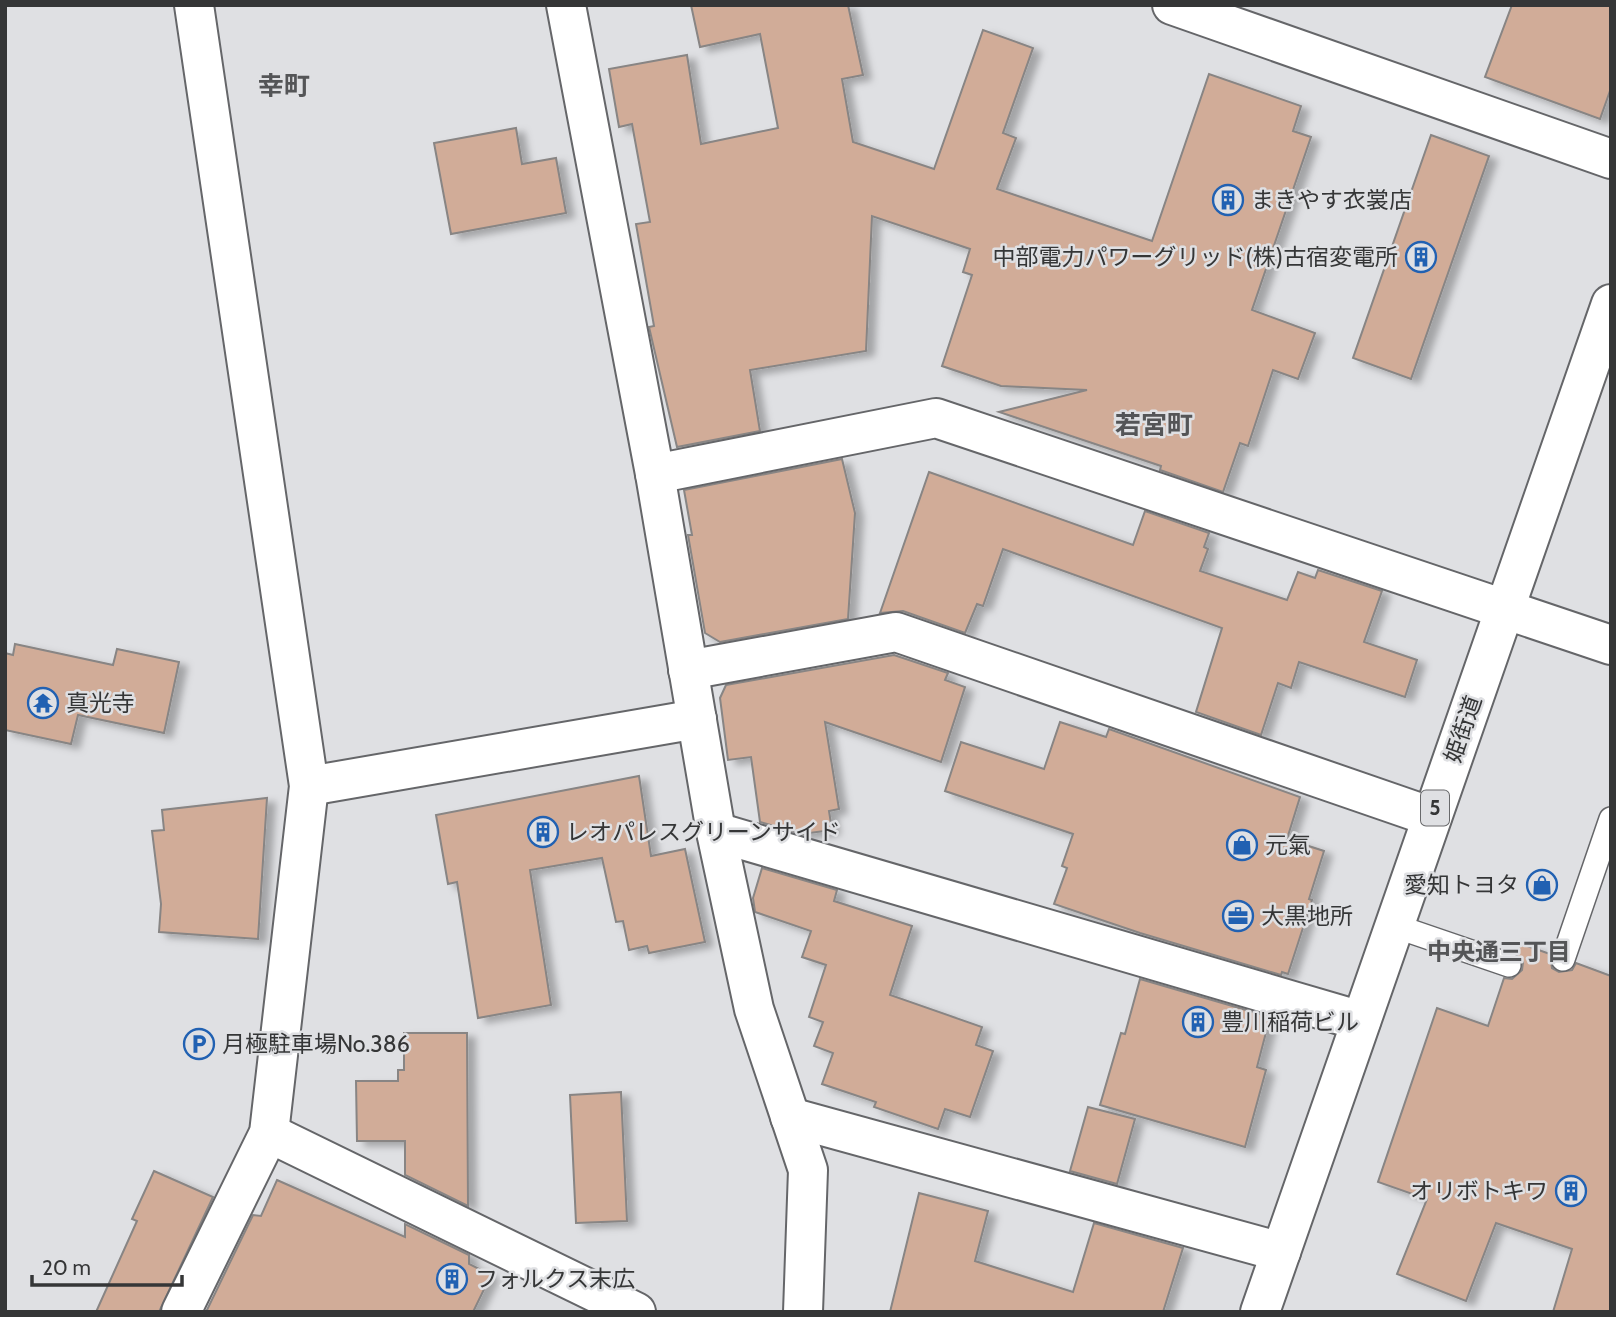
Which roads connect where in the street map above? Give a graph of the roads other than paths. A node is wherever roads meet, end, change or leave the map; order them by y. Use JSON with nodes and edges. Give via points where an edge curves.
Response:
{"nodes":[{"id":1,"x":194,"y":5,"type":"edge"},
{"id":2,"x":566,"y":5,"type":"edge"},
{"id":3,"x":1172,"y":5,"type":"edge"},
{"id":4,"x":1611,"y":159,"type":"edge"},
{"id":5,"x":1611,"y":304,"type":"edge"},
{"id":6,"x":655,"y":474,"type":"junction"},
{"id":7,"x":1504,"y":610,"type":"junction"},
{"id":8,"x":1611,"y":645,"type":"edge"},
{"id":9,"x":688,"y":670,"type":"junction"},
{"id":10,"x":697,"y":719,"type":"junction"},
{"id":11,"x":309,"y":786,"type":"junction"},
{"id":12,"x":1432,"y":817,"type":"junction"},
{"id":13,"x":1611,"y":819,"type":"edge"},
{"id":14,"x":716,"y":832,"type":"junction"},
{"id":15,"x":1395,"y":926,"type":"junction"},
{"id":16,"x":1563,"y":959,"type":"dead end"},
{"id":17,"x":1508,"y":965,"type":"dead end"},
{"id":18,"x":1361,"y":1021,"type":"junction"},
{"id":19,"x":789,"y":1117,"type":"junction"},
{"id":20,"x":268,"y":1133,"type":"junction"},
{"id":21,"x":1280,"y":1252,"type":"junction"},
{"id":22,"x":181,"y":1312,"type":"edge"},
{"id":23,"x":636,"y":1312,"type":"edge"},
{"id":24,"x":803,"y":1312,"type":"edge"},
{"id":25,"x":1260,"y":1312,"type":"edge"}],
"edges":[{"from":1,"to":11,"type":"street"},
{"from":2,"to":6,"type":"street"},
{"from":3,"to":4,"type":"street"},
{"from":5,"to":7,"type":"street","name":"姫街道","number":"5"},
{"from":6,"to":7,"type":"street","via":[[936,418]]},
{"from":6,"to":9,"type":"street"},
{"from":7,"to":8,"type":"street"},
{"from":7,"to":12,"type":"street","name":"姫街道","number":"5"},
{"from":9,"to":10,"type":"street"},
{"from":9,"to":12,"type":"street","via":[[896,632]]},
{"from":10,"to":11,"type":"street"},
{"from":10,"to":14,"type":"street"},
{"from":11,"to":20,"type":"street"},
{"from":12,"to":15,"type":"street","name":"姫街道","number":"5"},
{"from":13,"to":16,"type":"lane"},
{"from":14,"to":18,"type":"street"},
{"from":14,"to":19,"type":"street","via":[[754,1009]]},
{"from":15,"to":17,"type":"lane"},
{"from":15,"to":18,"type":"street","name":"姫街道","number":"5"},
{"from":18,"to":21,"type":"street","name":"姫街道","number":"5"},
{"from":19,"to":21,"type":"street"},
{"from":19,"to":24,"type":"street","via":[[808,1170]]},
{"from":20,"to":22,"type":"street"},
{"from":20,"to":23,"type":"street"},
{"from":21,"to":25,"type":"street","name":"姫街道","number":"5"}]}
